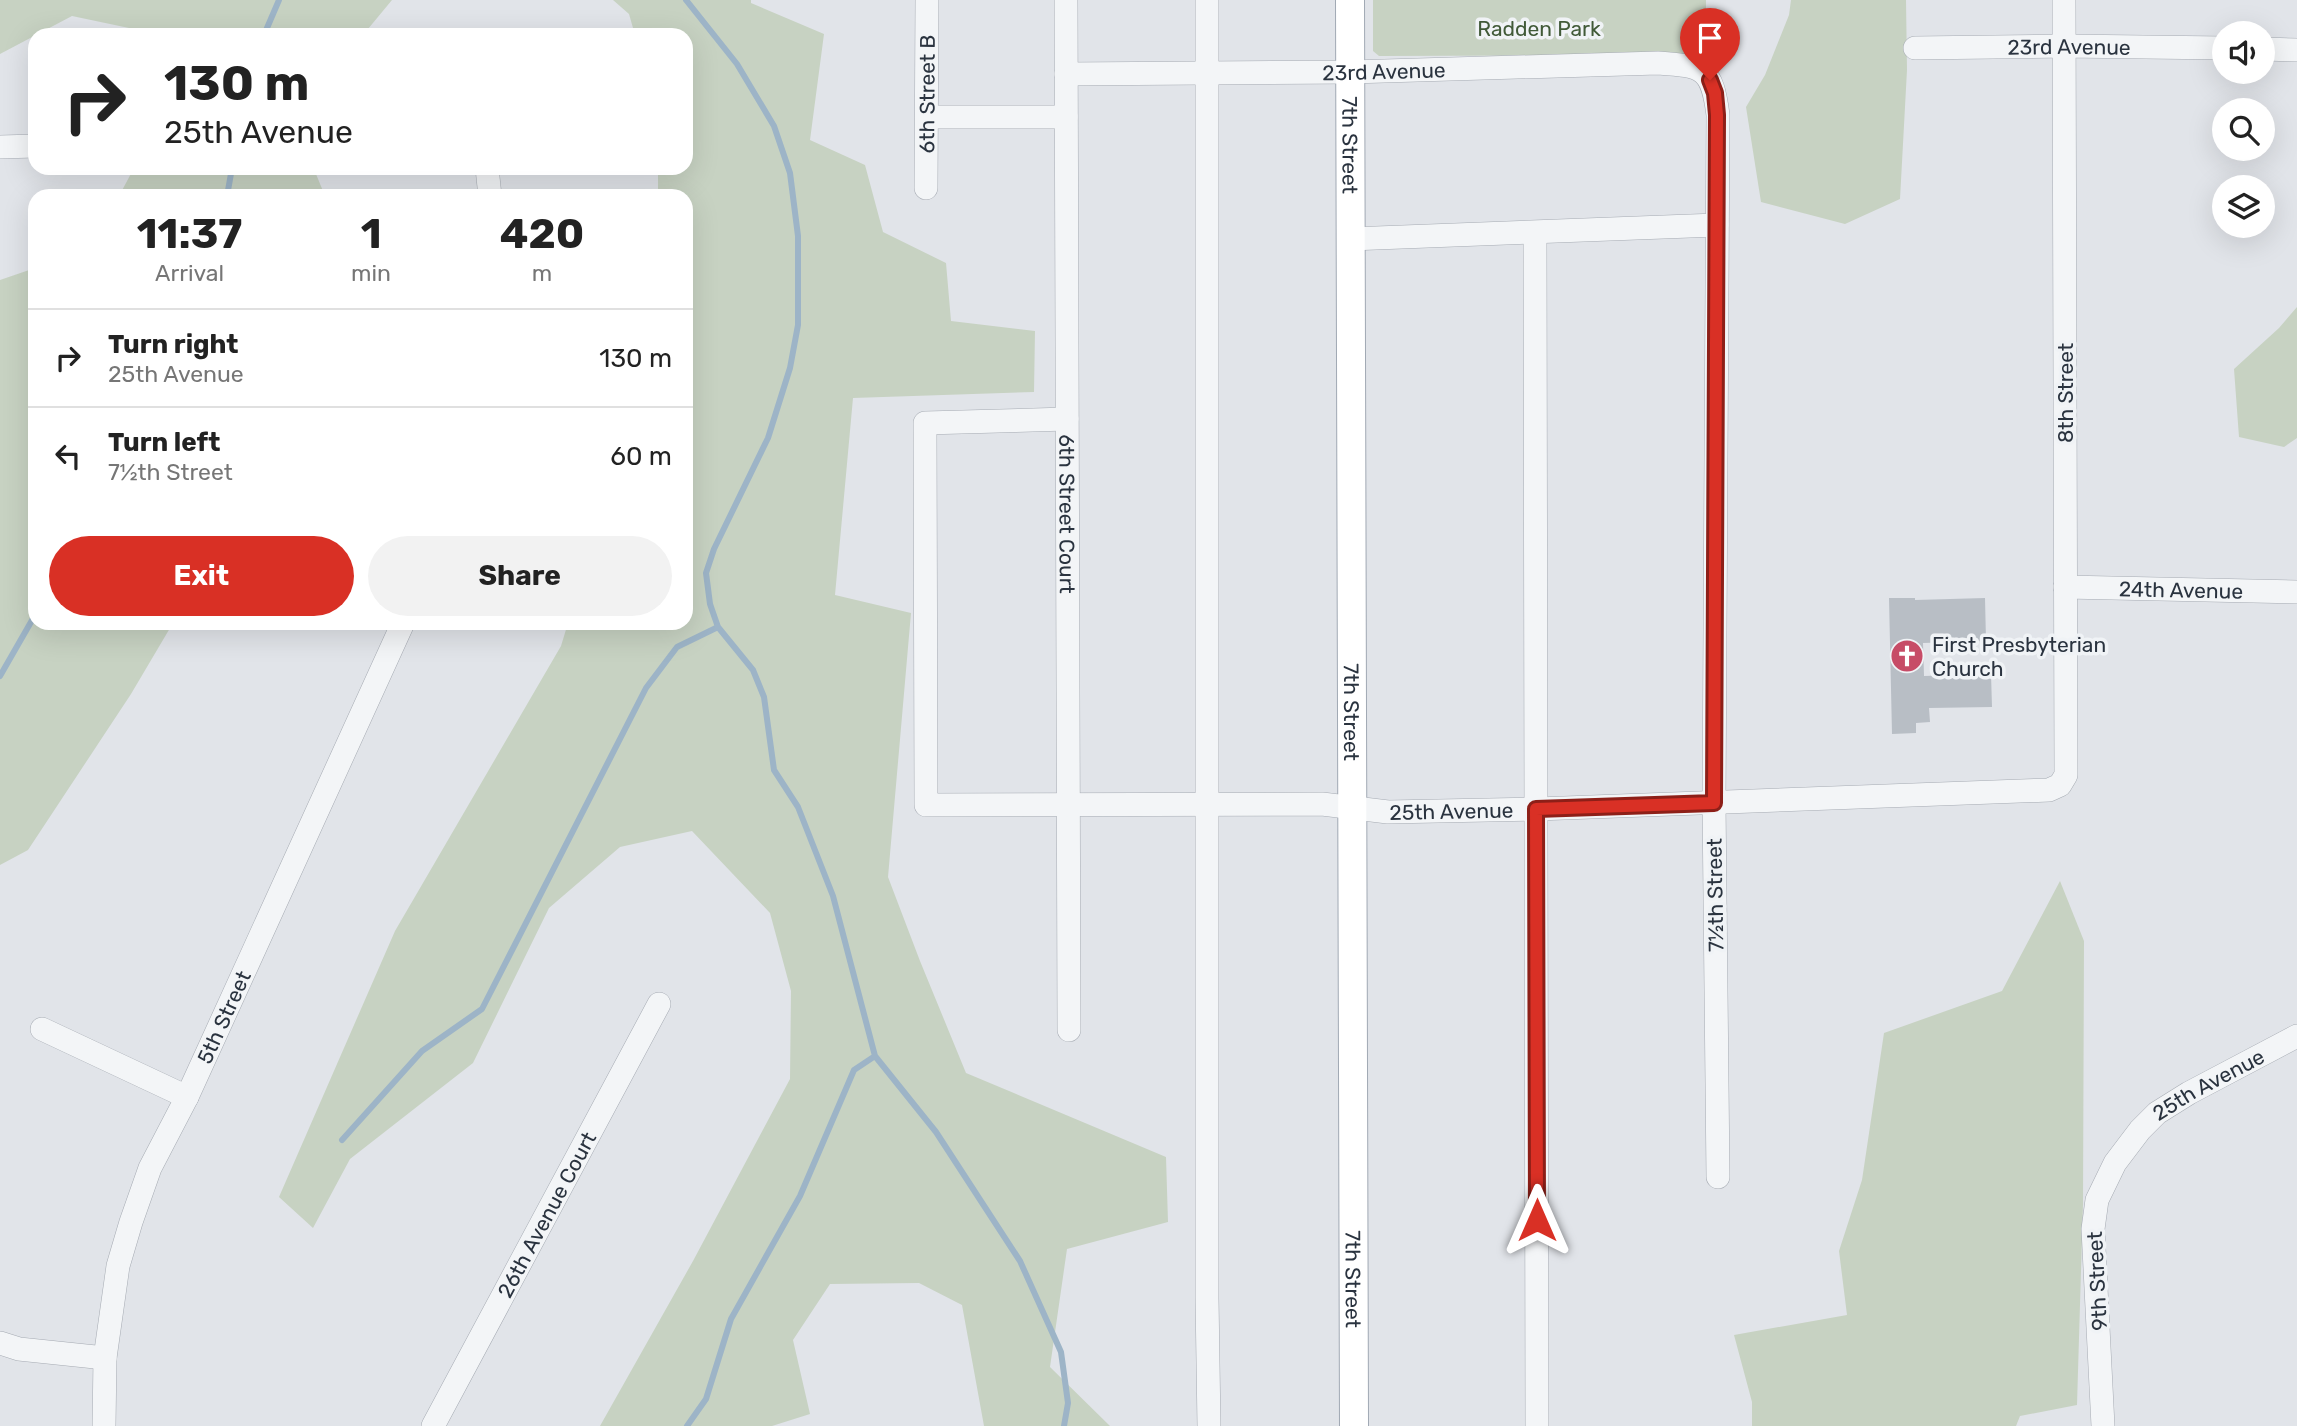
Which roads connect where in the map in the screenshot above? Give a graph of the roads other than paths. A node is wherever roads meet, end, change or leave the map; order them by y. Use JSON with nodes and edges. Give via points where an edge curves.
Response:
{"nodes":[{"id":1,"x":927,"y":0,"type":"edge"},
{"id":2,"x":1066,"y":0,"type":"edge"},
{"id":3,"x":1207,"y":0,"type":"edge"},
{"id":4,"x":1350,"y":0,"type":"edge"},
{"id":5,"x":2064,"y":0,"type":"edge"},
{"id":6,"x":2065,"y":46,"type":"junction"},
{"id":7,"x":1915,"y":48,"type":"dead end"},
{"id":8,"x":2212,"y":48,"type":"edge"},
{"id":9,"x":2275,"y":49,"type":"edge"},
{"id":10,"x":2297,"y":50,"type":"edge"},
{"id":11,"x":1703,"y":71,"type":"joint"},
{"id":12,"x":1351,"y":72,"type":"junction"},
{"id":13,"x":1206,"y":73,"type":"junction"},
{"id":14,"x":1066,"y":74,"type":"junction"},
{"id":15,"x":928,"y":117,"type":"junction"},
{"id":16,"x":1066,"y":117,"type":"junction"},
{"id":17,"x":28,"y":146,"type":"edge"},
{"id":18,"x":0,"y":147,"type":"edge"},
{"id":19,"x":926,"y":188,"type":"dead end"},
{"id":20,"x":1717,"y":225,"type":"junction"},
{"id":21,"x":1535,"y":234,"type":"junction"},
{"id":22,"x":1350,"y":239,"type":"junction"},
{"id":23,"x":1067,"y":419,"type":"junction"},
{"id":24,"x":2065,"y":587,"type":"junction"},
{"id":25,"x":2297,"y":592,"type":"edge"},
{"id":26,"x":400,"y":630,"type":"edge"},
{"id":27,"x":2060,"y":785,"type":"joint"},
{"id":28,"x":1714,"y":803,"type":"junction"},
{"id":29,"x":1208,"y":805,"type":"junction"},
{"id":30,"x":1068,"y":806,"type":"junction"},
{"id":31,"x":1352,"y":807,"type":"junction"},
{"id":32,"x":1536,"y":809,"type":"junction"},
{"id":33,"x":659,"y":1004,"type":"dead end"},
{"id":34,"x":42,"y":1030,"type":"dead end"},
{"id":35,"x":1069,"y":1030,"type":"dead end"},
{"id":36,"x":2297,"y":1036,"type":"edge"},
{"id":37,"x":187,"y":1097,"type":"junction"},
{"id":38,"x":2129,"y":1144,"type":"joint"},
{"id":39,"x":1718,"y":1177,"type":"dead end"},
{"id":40,"x":0,"y":1343,"type":"edge"},
{"id":41,"x":105,"y":1358,"type":"junction"},
{"id":42,"x":104,"y":1426,"type":"edge"},
{"id":43,"x":433,"y":1426,"type":"edge"},
{"id":44,"x":1209,"y":1426,"type":"edge"},
{"id":45,"x":1354,"y":1426,"type":"edge"},
{"id":46,"x":1536,"y":1426,"type":"edge"},
{"id":47,"x":2103,"y":1426,"type":"edge"}],
"edges":[{"from":1,"to":15,"type":"street","name":"6th Street B"},
{"from":2,"to":14,"type":"street","name":"6th Street Court"},
{"from":3,"to":13,"type":"street"},
{"from":4,"to":12,"type":"main road","name":"7th Street"},
{"from":5,"to":6,"type":"street","name":"8th Street"},
{"from":6,"to":7,"type":"street","name":"23rd Avenue"},
{"from":6,"to":8,"type":"street","name":"23rd Avenue"},
{"from":6,"to":24,"type":"street","name":"8th Street"},
{"from":9,"to":10,"type":"street"},
{"from":11,"to":12,"type":"street","name":"23rd Avenue","via":[[1658,64]]},
{"from":11,"to":20,"type":"street","name":"7½th Street","via":[[1715,93]]},
{"from":12,"to":13,"type":"street","name":"23rd Avenue"},
{"from":12,"to":22,"type":"main road","name":"7th Street"},
{"from":13,"to":14,"type":"street","name":"23rd Avenue"},
{"from":13,"to":29,"type":"street"},
{"from":14,"to":16,"type":"street","name":"6th Street Court"},
{"from":15,"to":16,"type":"street"},
{"from":15,"to":19,"type":"street","name":"6th Street B"},
{"from":16,"to":23,"type":"street","name":"6th Street Court"},
{"from":17,"to":18,"type":"street"},
{"from":20,"to":21,"type":"street"},
{"from":20,"to":28,"type":"street","name":"7½th Street"},
{"from":21,"to":22,"type":"street"},
{"from":21,"to":32,"type":"street"},
{"from":22,"to":31,"type":"main road","name":"7th Street"},
{"from":23,"to":30,"type":"street","name":"6th Street Court"},
{"from":23,"to":30,"type":"street","name":"25th Avenue","via":[[925,423],[926,805]]},
{"from":24,"to":25,"type":"street","name":"24th Avenue"},
{"from":24,"to":27,"type":"street","name":"8th Street","via":[[2066,775]]},
{"from":26,"to":37,"type":"street","name":"5th Street"},
{"from":27,"to":28,"type":"street","name":"25th Avenue","via":[[2032,792]]},
{"from":28,"to":32,"type":"street","name":"25th Avenue"},
{"from":28,"to":39,"type":"street","name":"7½th Street"},
{"from":29,"to":30,"type":"street","name":"25th Avenue"},
{"from":29,"to":31,"type":"street","name":"25th Avenue"},
{"from":29,"to":44,"type":"street"},
{"from":30,"to":35,"type":"street","name":"6th Street Court"},
{"from":31,"to":32,"type":"street","name":"25th Avenue","via":[[1388,812]]},
{"from":31,"to":45,"type":"main road","name":"7th Street"},
{"from":32,"to":46,"type":"street"},
{"from":33,"to":43,"type":"street","name":"26th Avenue Court"},
{"from":34,"to":37,"type":"street"},
{"from":36,"to":38,"type":"street","name":"25th Avenue","via":[[2157,1113]]},
{"from":37,"to":41,"type":"street","name":"5th Street","via":[[150,1168],[131,1222],[118,1266]]},
{"from":38,"to":47,"type":"street","name":"9th Street","via":[[2097,1200],[2093,1229]]},
{"from":40,"to":41,"type":"street"},
{"from":41,"to":42,"type":"street","name":"5th Street"}]}
